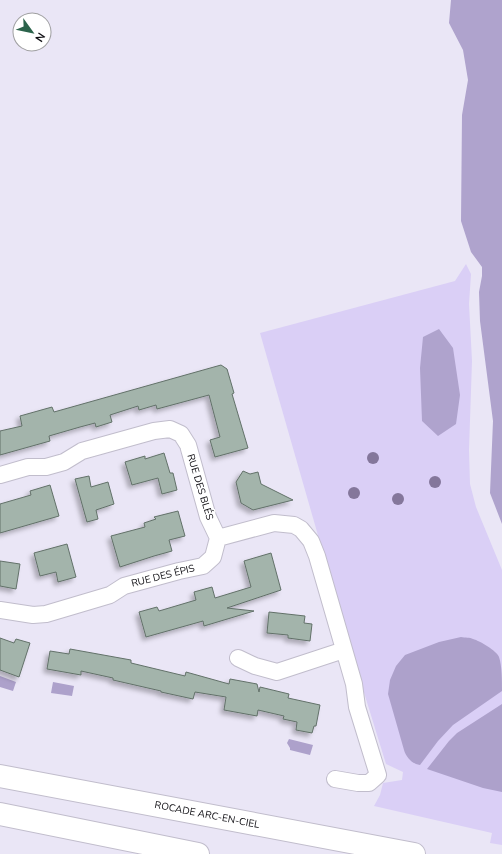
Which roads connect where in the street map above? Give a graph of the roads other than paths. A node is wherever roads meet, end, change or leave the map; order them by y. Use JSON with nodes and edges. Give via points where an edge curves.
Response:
{"nodes":[{"id":1,"x":0,"y":475,"type":"edge"},
{"id":2,"x":218,"y":538,"type":"junction"},
{"id":3,"x":0,"y":610,"type":"edge"},
{"id":4,"x":344,"y":650,"type":"junction"},
{"id":5,"x":238,"y":658,"type":"dead end"},
{"id":6,"x":0,"y":776,"type":"edge"},
{"id":7,"x":335,"y":779,"type":"dead end"},
{"id":8,"x":0,"y":814,"type":"edge"},
{"id":9,"x":198,"y":854,"type":"edge"},
{"id":10,"x":414,"y":854,"type":"edge"}],
"edges":[{"from":1,"to":2,"type":"street","name":"RUE DES BLÉS","via":[[28,467],[46,467],[64,462],[82,451],[170,429],[181,434],[188,445],[208,517]]},
{"from":2,"to":3,"type":"street","name":"RUE DES ÉPIS","via":[[213,557],[203,566],[124,586],[110,595],[46,614]]},
{"from":2,"to":4,"type":"street","via":[[274,523],[294,525],[301,529],[311,541],[317,556]]},
{"from":4,"to":5,"type":"street","via":[[277,672]]},
{"from":4,"to":7,"type":"street","via":[[354,684],[357,708],[378,776],[369,783]]},
{"from":6,"to":10,"type":"highway","name":"ROCADE ARC-EN-CIEL"},
{"from":8,"to":9,"type":"highway"}]}
